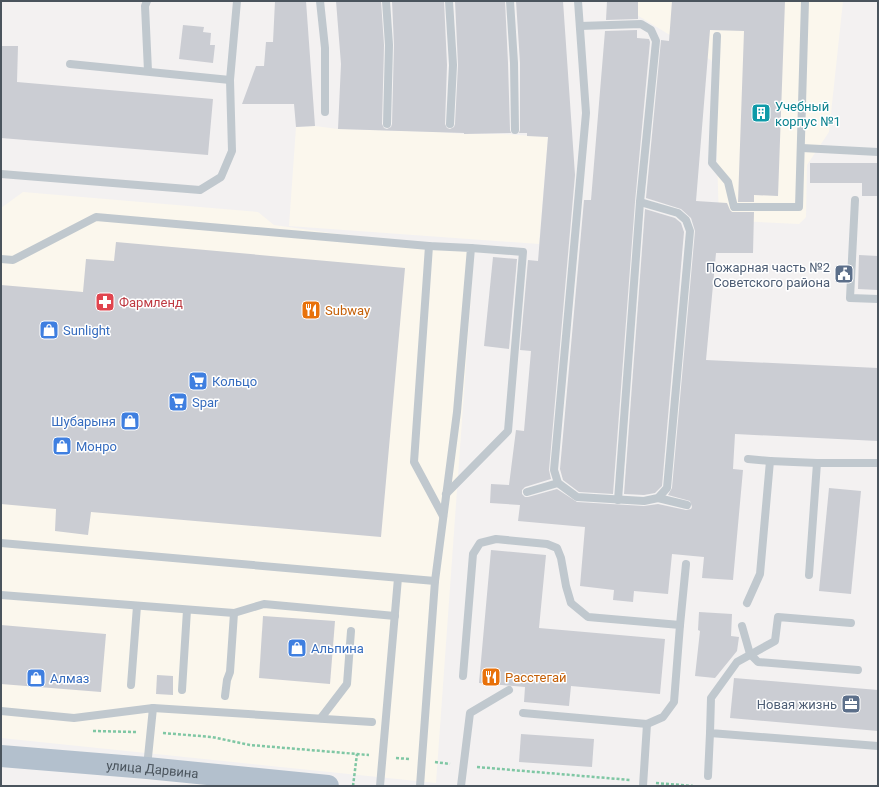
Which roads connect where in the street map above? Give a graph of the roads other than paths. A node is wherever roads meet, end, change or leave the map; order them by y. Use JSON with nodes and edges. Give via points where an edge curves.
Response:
{"nodes":[{"id":1,"x":147,"y":1,"type":"edge"},
{"id":2,"x":237,"y":1,"type":"edge"},
{"id":3,"x":320,"y":1,"type":"edge"},
{"id":4,"x":386,"y":1,"type":"edge"},
{"id":5,"x":449,"y":1,"type":"edge"},
{"id":6,"x":510,"y":1,"type":"edge"},
{"id":7,"x":578,"y":1,"type":"edge"},
{"id":8,"x":805,"y":1,"type":"edge"},
{"id":9,"x":580,"y":26,"type":"junction"},
{"id":10,"x":717,"y":36,"type":"dead end"},
{"id":11,"x":70,"y":64,"type":"dead end"},
{"id":12,"x":148,"y":71,"type":"junction"},
{"id":13,"x":230,"y":80,"type":"junction"},
{"id":14,"x":325,"y":112,"type":"dead end"},
{"id":15,"x":387,"y":124,"type":"dead end"},
{"id":16,"x":450,"y":124,"type":"dead end"},
{"id":17,"x":515,"y":130,"type":"dead end"},
{"id":18,"x":802,"y":148,"type":"junction"},
{"id":19,"x":878,"y":152,"type":"edge"},
{"id":20,"x":1,"y":174,"type":"edge"},
{"id":21,"x":855,"y":200,"type":"dead end"},
{"id":22,"x":640,"y":202,"type":"junction"},
{"id":23,"x":429,"y":246,"type":"junction"},
{"id":24,"x":471,"y":248,"type":"junction"},
{"id":25,"x":1,"y":259,"type":"edge"},
{"id":26,"x":878,"y":299,"type":"edge"},
{"id":27,"x":748,"y":459,"type":"dead end"},
{"id":28,"x":770,"y":461,"type":"junction"},
{"id":29,"x":817,"y":463,"type":"junction"},
{"id":30,"x":878,"y":463,"type":"edge"},
{"id":31,"x":558,"y":483,"type":"junction"},
{"id":32,"x":527,"y":492,"type":"dead end"},
{"id":33,"x":446,"y":494,"type":"junction"},
{"id":34,"x":658,"y":498,"type":"junction"},
{"id":35,"x":618,"y":500,"type":"junction"},
{"id":36,"x":687,"y":505,"type":"dead end"},
{"id":37,"x":443,"y":516,"type":"junction"},
{"id":38,"x":1,"y":543,"type":"edge"},
{"id":39,"x":686,"y":564,"type":"dead end"},
{"id":40,"x":808,"y":575,"type":"dead end"},
{"id":41,"x":398,"y":578,"type":"junction"},
{"id":42,"x":435,"y":581,"type":"junction"},
{"id":43,"x":1,"y":595,"type":"edge"},
{"id":44,"x":746,"y":603,"type":"dead end"},
{"id":45,"x":137,"y":606,"type":"junction"},
{"id":46,"x":187,"y":610,"type":"junction"},
{"id":47,"x":234,"y":613,"type":"junction"},
{"id":48,"x":395,"y":616,"type":"junction"},
{"id":49,"x":851,"y":623,"type":"dead end"},
{"id":50,"x":680,"y":625,"type":"junction"},
{"id":51,"x":742,"y":626,"type":"dead end"},
{"id":52,"x":351,"y":631,"type":"dead end"},
{"id":53,"x":750,"y":654,"type":"junction"},
{"id":54,"x":858,"y":670,"type":"dead end"},
{"id":55,"x":463,"y":676,"type":"dead end"},
{"id":56,"x":131,"y":685,"type":"dead end"},
{"id":57,"x":182,"y":690,"type":"dead end"},
{"id":58,"x":509,"y":690,"type":"dead end"},
{"id":59,"x":225,"y":696,"type":"dead end"},
{"id":60,"x":153,"y":708,"type":"junction"},
{"id":61,"x":1,"y":711,"type":"edge"},
{"id":62,"x":523,"y":713,"type":"dead end"},
{"id":63,"x":321,"y":718,"type":"junction"},
{"id":64,"x":372,"y":722,"type":"dead end"},
{"id":65,"x":647,"y":724,"type":"junction"},
{"id":66,"x":710,"y":734,"type":"junction"},
{"id":67,"x":878,"y":746,"type":"edge"},
{"id":68,"x":1,"y":756,"type":"edge"},
{"id":69,"x":147,"y":768,"type":"junction"},
{"id":70,"x":708,"y":776,"type":"dead end"},
{"id":71,"x":643,"y":784,"type":"edge"},
{"id":72,"x":328,"y":786,"type":"edge"},
{"id":73,"x":380,"y":786,"type":"edge"},
{"id":74,"x":420,"y":786,"type":"edge"},
{"id":75,"x":461,"y":786,"type":"edge"}],
"edges":[{"from":1,"to":12,"type":"lane","via":[[145,6]]},
{"from":2,"to":13,"type":"lane"},
{"from":3,"to":14,"type":"lane","via":[[325,48]]},
{"from":4,"to":15,"type":"lane","via":[[389,45]]},
{"from":5,"to":16,"type":"lane","via":[[453,66]]},
{"from":6,"to":17,"type":"lane"},
{"from":7,"to":9,"type":"lane"},
{"from":8,"to":18,"type":"lane"},
{"from":9,"to":22,"type":"lane","via":[[641,24],[651,30],[656,41]]},
{"from":9,"to":31,"type":"lane","via":[[586,113],[554,470]]},
{"from":10,"to":18,"type":"lane","via":[[712,163],[728,182],[734,207],[799,207]]},
{"from":11,"to":12,"type":"lane"},
{"from":12,"to":13,"type":"lane"},
{"from":13,"to":20,"type":"lane","via":[[232,151],[221,176],[200,190]]},
{"from":18,"to":19,"type":"lane"},
{"from":21,"to":26,"type":"lane","via":[[850,298]]},
{"from":22,"to":34,"type":"lane","via":[[678,213],[686,220],[690,231],[667,488]]},
{"from":22,"to":35,"type":"lane"},
{"from":23,"to":24,"type":"lane"},
{"from":23,"to":25,"type":"lane","via":[[96,217],[13,260]]},
{"from":23,"to":37,"type":"lane","via":[[414,462]]},
{"from":24,"to":33,"type":"lane","via":[[457,412]]},
{"from":24,"to":33,"type":"lane","via":[[523,252],[508,431]]},
{"from":27,"to":28,"type":"lane"},
{"from":28,"to":29,"type":"lane"},
{"from":28,"to":44,"type":"lane","via":[[760,574]]},
{"from":29,"to":30,"type":"lane"},
{"from":29,"to":40,"type":"lane"},
{"from":31,"to":32,"type":"lane"},
{"from":31,"to":35,"type":"lane","via":[[577,497]]},
{"from":33,"to":37,"type":"lane"},
{"from":34,"to":35,"type":"lane","via":[[644,501]]},
{"from":34,"to":36,"type":"lane"},
{"from":37,"to":42,"type":"lane"},
{"from":38,"to":41,"type":"lane"},
{"from":39,"to":50,"type":"lane"},
{"from":41,"to":42,"type":"lane"},
{"from":41,"to":48,"type":"lane"},
{"from":42,"to":74,"type":"lane"},
{"from":43,"to":45,"type":"lane"},
{"from":45,"to":46,"type":"lane"},
{"from":45,"to":56,"type":"lane"},
{"from":46,"to":47,"type":"lane"},
{"from":46,"to":57,"type":"lane"},
{"from":47,"to":48,"type":"lane","via":[[264,604]]},
{"from":47,"to":59,"type":"lane","via":[[230,672]]},
{"from":48,"to":73,"type":"lane"},
{"from":49,"to":53,"type":"lane","via":[[778,617],[775,641]]},
{"from":50,"to":55,"type":"lane","via":[[588,617],[571,603],[557,548],[547,544],[496,539],[480,543],[474,554]]},
{"from":50,"to":65,"type":"lane","via":[[674,702],[663,717]]},
{"from":51,"to":53,"type":"lane"},
{"from":52,"to":63,"type":"lane","via":[[347,684]]},
{"from":53,"to":54,"type":"lane","via":[[758,662]]},
{"from":53,"to":66,"type":"lane","via":[[737,662],[711,698]]},
{"from":58,"to":75,"type":"lane","via":[[470,713]]},
{"from":60,"to":61,"type":"lane","via":[[74,718]]},
{"from":60,"to":63,"type":"lane"},
{"from":60,"to":69,"type":"lane"},
{"from":62,"to":65,"type":"lane"},
{"from":63,"to":64,"type":"lane"},
{"from":65,"to":71,"type":"lane"},
{"from":66,"to":67,"type":"lane"},
{"from":66,"to":70,"type":"lane"},
{"from":68,"to":69,"type":"main road","name":"улица Дарвина"},
{"from":69,"to":72,"type":"main road","name":"улица Дарвина"}]}
